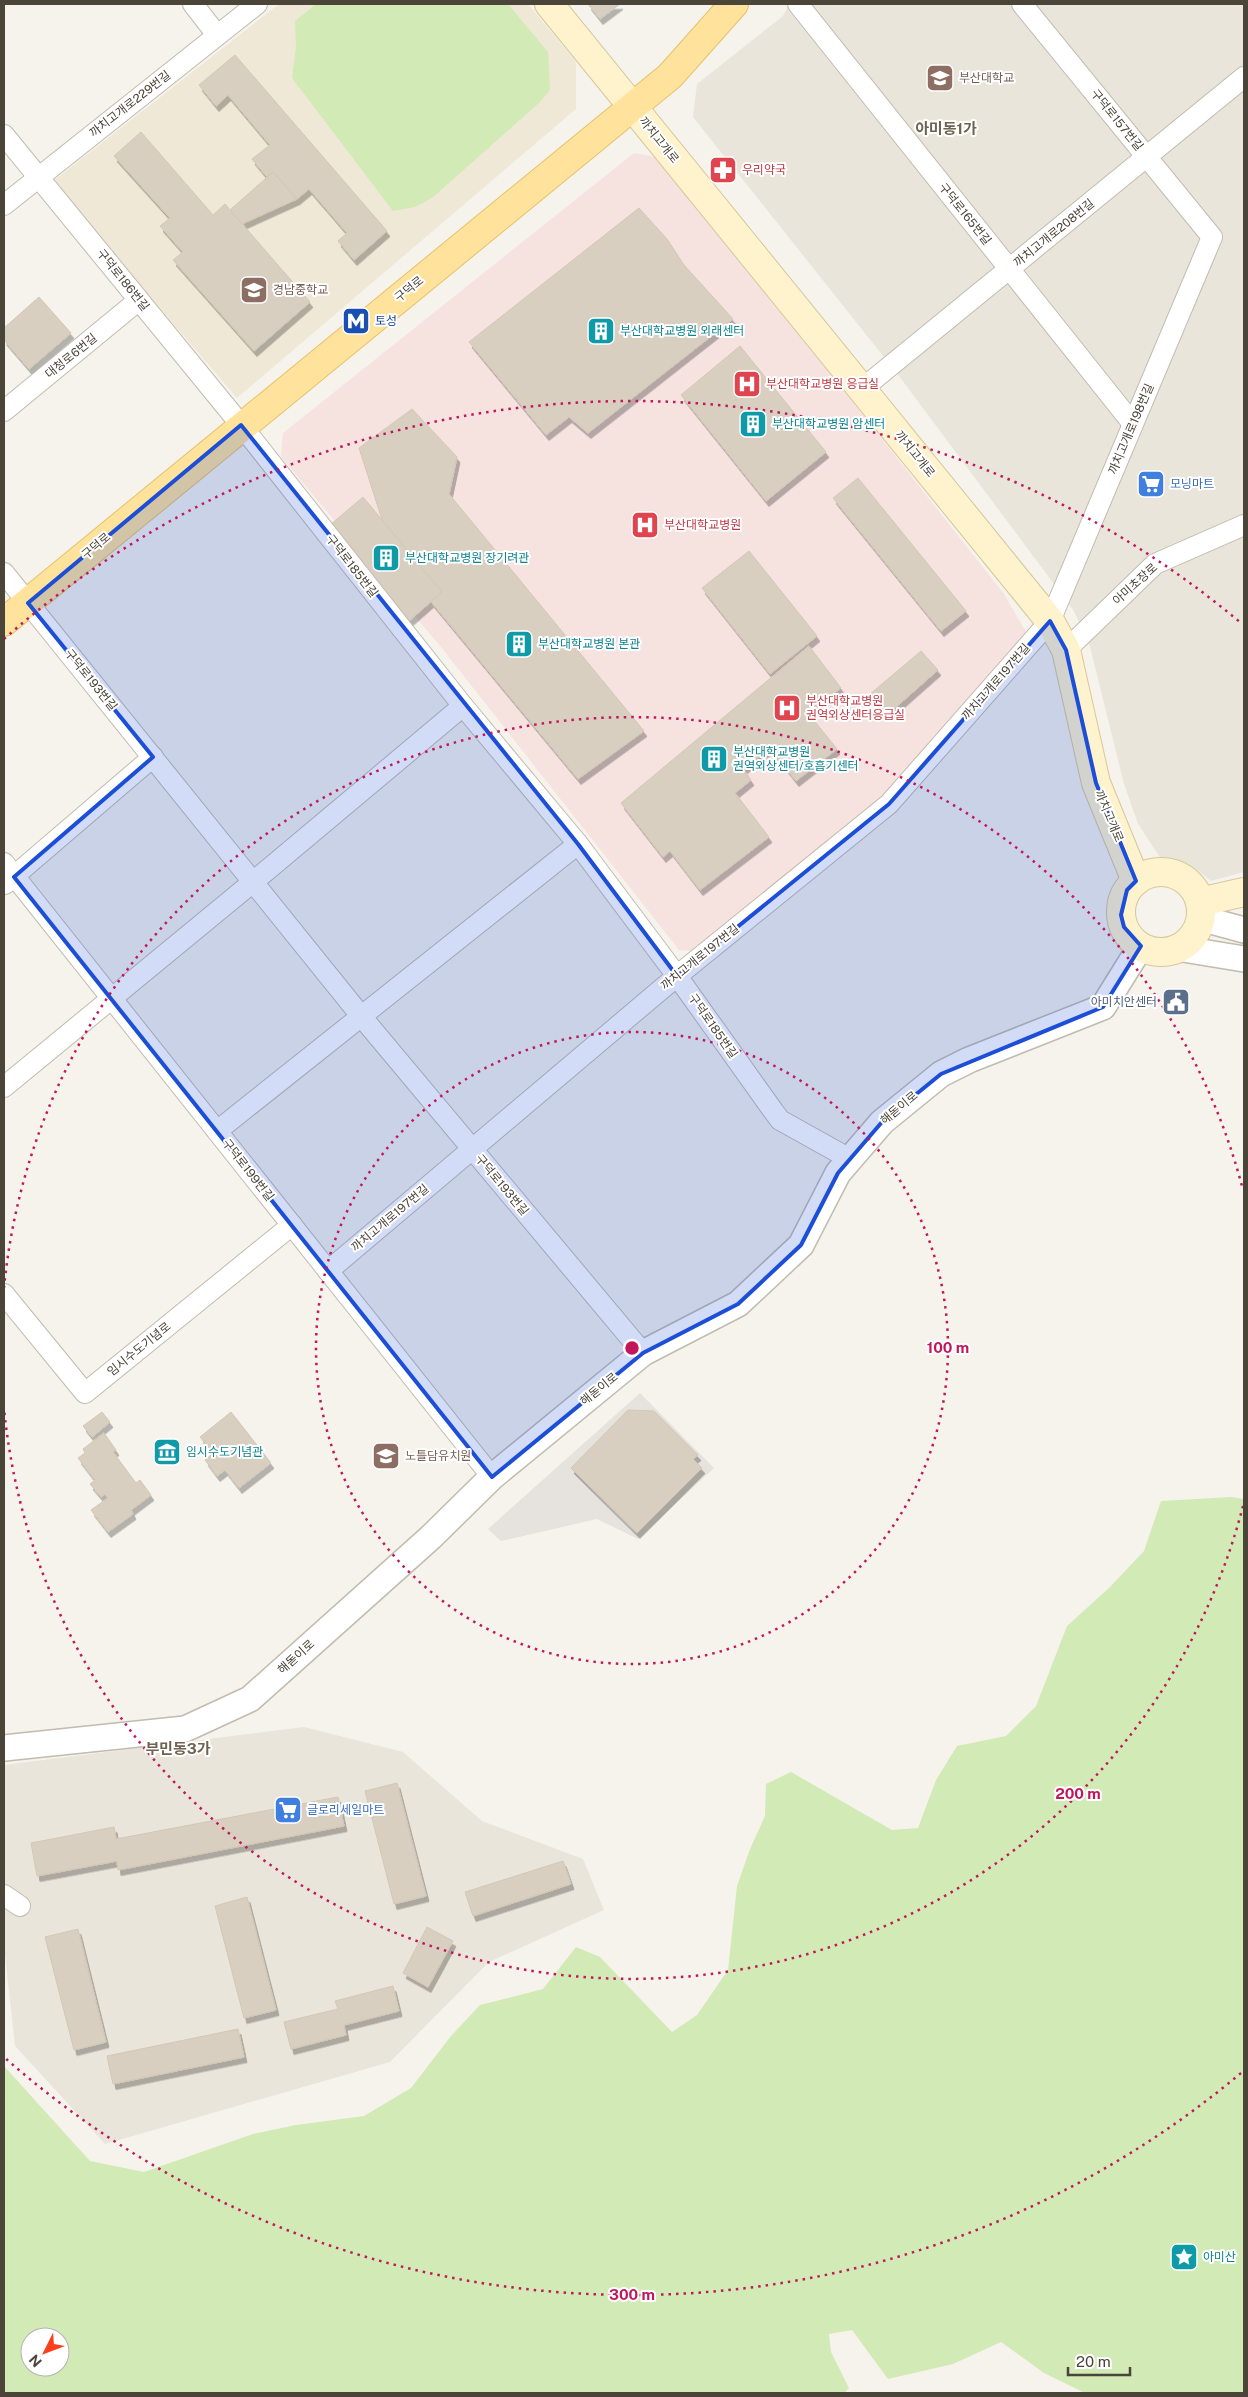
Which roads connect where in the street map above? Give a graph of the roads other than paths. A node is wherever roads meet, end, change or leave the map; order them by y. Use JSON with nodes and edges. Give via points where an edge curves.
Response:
{"nodes":[{"id":1,"x":193,"y":4,"type":"edge"},
{"id":2,"x":257,"y":4,"type":"edge"},
{"id":3,"x":549,"y":4,"type":"edge"},
{"id":4,"x":734,"y":4,"type":"edge"},
{"id":5,"x":1022,"y":4,"type":"edge"},
{"id":6,"x":801,"y":5,"type":"edge"},
{"id":7,"x":218,"y":35,"type":"junction"},
{"id":8,"x":1244,"y":76,"type":"edge"},
{"id":9,"x":632,"y":107,"type":"junction"},
{"id":10,"x":4,"y":135,"type":"edge"},
{"id":11,"x":1148,"y":157,"type":"junction"},
{"id":12,"x":39,"y":177,"type":"junction"},
{"id":13,"x":4,"y":205,"type":"edge"},
{"id":14,"x":1212,"y":237,"type":"joint"},
{"id":15,"x":1009,"y":269,"type":"junction"},
{"id":16,"x":139,"y":300,"type":"junction"},
{"id":17,"x":862,"y":389,"type":"junction"},
{"id":18,"x":4,"y":411,"type":"edge"},
{"id":19,"x":1133,"y":424,"type":"junction"},
{"id":20,"x":242,"y":426,"type":"junction"},
{"id":21,"x":1244,"y":525,"type":"edge"},
{"id":22,"x":4,"y":574,"type":"edge"},
{"id":23,"x":28,"y":603,"type":"junction"},
{"id":24,"x":1050,"y":621,"type":"junction"},
{"id":25,"x":4,"y":622,"type":"edge"},
{"id":26,"x":1066,"y":650,"type":"junction"},
{"id":27,"x":463,"y":706,"type":"junction"},
{"id":28,"x":154,"y":757,"type":"junction"},
{"id":29,"x":578,"y":844,"type":"junction"},
{"id":30,"x":7,"y":875,"type":"edge"},
{"id":31,"x":1136,"y":881,"type":"junction"},
{"id":32,"x":253,"y":882,"type":"junction"},
{"id":33,"x":1244,"y":892,"type":"edge"},
{"id":34,"x":1244,"y":903,"type":"edge"},
{"id":35,"x":1200,"y":910,"type":"junction"},
{"id":36,"x":1244,"y":914,"type":"edge"},
{"id":37,"x":1244,"y":930,"type":"edge"},
{"id":38,"x":1141,"y":946,"type":"junction"},
{"id":39,"x":1177,"y":948,"type":"junction"},
{"id":40,"x":1244,"y":959,"type":"edge"},
{"id":41,"x":677,"y":976,"type":"junction"},
{"id":42,"x":110,"y":999,"type":"junction"},
{"id":43,"x":361,"y":1016,"type":"junction"},
{"id":44,"x":4,"y":1087,"type":"edge"},
{"id":45,"x":218,"y":1131,"type":"junction"},
{"id":46,"x":472,"y":1149,"type":"junction"},
{"id":47,"x":850,"y":1159,"type":"junction"},
{"id":48,"x":292,"y":1225,"type":"junction"},
{"id":49,"x":328,"y":1271,"type":"junction"},
{"id":50,"x":6,"y":1302,"type":"edge"},
{"id":51,"x":643,"y":1353,"type":"junction"},
{"id":52,"x":492,"y":1477,"type":"junction"},
{"id":53,"x":4,"y":1748,"type":"edge"}],
"edges":[{"from":1,"to":7,"type":"street"},
{"from":2,"to":7,"type":"street","name":"까치고개로229번길"},
{"from":3,"to":9,"type":"main road","name":"까치고개로"},
{"from":4,"to":9,"type":"main road","name":"구덕로","via":[[670,76]]},
{"from":5,"to":11,"type":"street","name":"구덕로157번길"},
{"from":6,"to":15,"type":"street","name":"구덕로165번길"},
{"from":7,"to":12,"type":"street","name":"까치고개로229번길"},
{"from":8,"to":11,"type":"street","name":"까치고개로208번길"},
{"from":9,"to":17,"type":"main road","name":"까치고개로"},
{"from":9,"to":20,"type":"main road","name":"구덕로"},
{"from":10,"to":12,"type":"street","name":"구덕로186번길"},
{"from":11,"to":14,"type":"street","name":"구덕로157번길"},
{"from":11,"to":15,"type":"street","name":"까치고개로208번길"},
{"from":12,"to":13,"type":"street","name":"까치고개로229번길"},
{"from":12,"to":16,"type":"street","name":"구덕로186번길"},
{"from":14,"to":19,"type":"street","name":"까치고개로198번길"},
{"from":15,"to":17,"type":"street","name":"까치고개로208번길"},
{"from":15,"to":19,"type":"street","name":"구덕로165번길"},
{"from":16,"to":18,"type":"street","name":"대청로6번길"},
{"from":16,"to":20,"type":"street","name":"구덕로186번길"},
{"from":17,"to":24,"type":"main road","name":"까치고개로"},
{"from":19,"to":24,"type":"street","name":"까치고개로198번길"},
{"from":20,"to":23,"type":"main road","name":"구덕로"},
{"from":20,"to":27,"type":"street","name":"구덕로185번길"},
{"from":21,"to":26,"type":"street","name":"아미초장로","via":[[1155,564]]},
{"from":22,"to":23,"type":"street","name":"구덕로193번길"},
{"from":23,"to":25,"type":"main road","name":"구덕로"},
{"from":23,"to":28,"type":"street","name":"구덕로193번길"},
{"from":24,"to":26,"type":"main road","name":"까치고개로"},
{"from":24,"to":41,"type":"street","name":"까치고개로197번길","via":[[889,804]]},
{"from":26,"to":31,"type":"main road","name":"까치고개로","via":[[1096,783]]},
{"from":27,"to":29,"type":"street","name":"구덕로185번길"},
{"from":27,"to":32,"type":"street"},
{"from":28,"to":30,"type":"street"},
{"from":28,"to":32,"type":"street","name":"구덕로193번길"},
{"from":29,"to":41,"type":"street","name":"구덕로185번길"},
{"from":29,"to":43,"type":"street"},
{"from":30,"to":42,"type":"street","name":"구덕로199번길"},
{"from":31,"to":35,"type":"main road","via":[[1147,874],[1174,874],[1195,890]]},
{"from":31,"to":38,"type":"main road","via":[[1127,890],[1121,915],[1131,938]]},
{"from":32,"to":42,"type":"street"},
{"from":32,"to":43,"type":"street","name":"구덕로193번길"},
{"from":33,"to":35,"type":"main road"},
{"from":34,"to":36,"type":"street"},
{"from":35,"to":37,"type":"street"},
{"from":35,"to":39,"type":"main road","via":[[1192,937]]},
{"from":38,"to":39,"type":"main road","via":[[1159,951]]},
{"from":38,"to":47,"type":"street","name":"해돋이로","via":[[1103,1007],[941,1074],[882,1122]]},
{"from":39,"to":40,"type":"street"},
{"from":41,"to":46,"type":"street","name":"까치고개로197번길"},
{"from":41,"to":47,"type":"street","name":"구덕로185번길","via":[[780,1120]]},
{"from":42,"to":44,"type":"street"},
{"from":42,"to":45,"type":"street","name":"구덕로199번길"},
{"from":43,"to":45,"type":"street"},
{"from":43,"to":46,"type":"street","name":"구덕로193번길"},
{"from":45,"to":48,"type":"street","name":"구덕로199번길"},
{"from":46,"to":49,"type":"street","name":"까치고개로197번길"},
{"from":46,"to":51,"type":"street","name":"구덕로193번길"},
{"from":47,"to":51,"type":"street","name":"해돋이로","via":[[838,1173],[801,1245],[738,1304]]},
{"from":48,"to":49,"type":"street","name":"구덕로199번길"},
{"from":48,"to":50,"type":"street","name":"임시수도기념로","via":[[85,1393]]},
{"from":49,"to":52,"type":"street","name":"구덕로199번길"},
{"from":51,"to":52,"type":"street","name":"해돋이로"},
{"from":52,"to":53,"type":"street","name":"해돋이로","via":[[431,1537],[250,1699],[185,1728]]}]}
